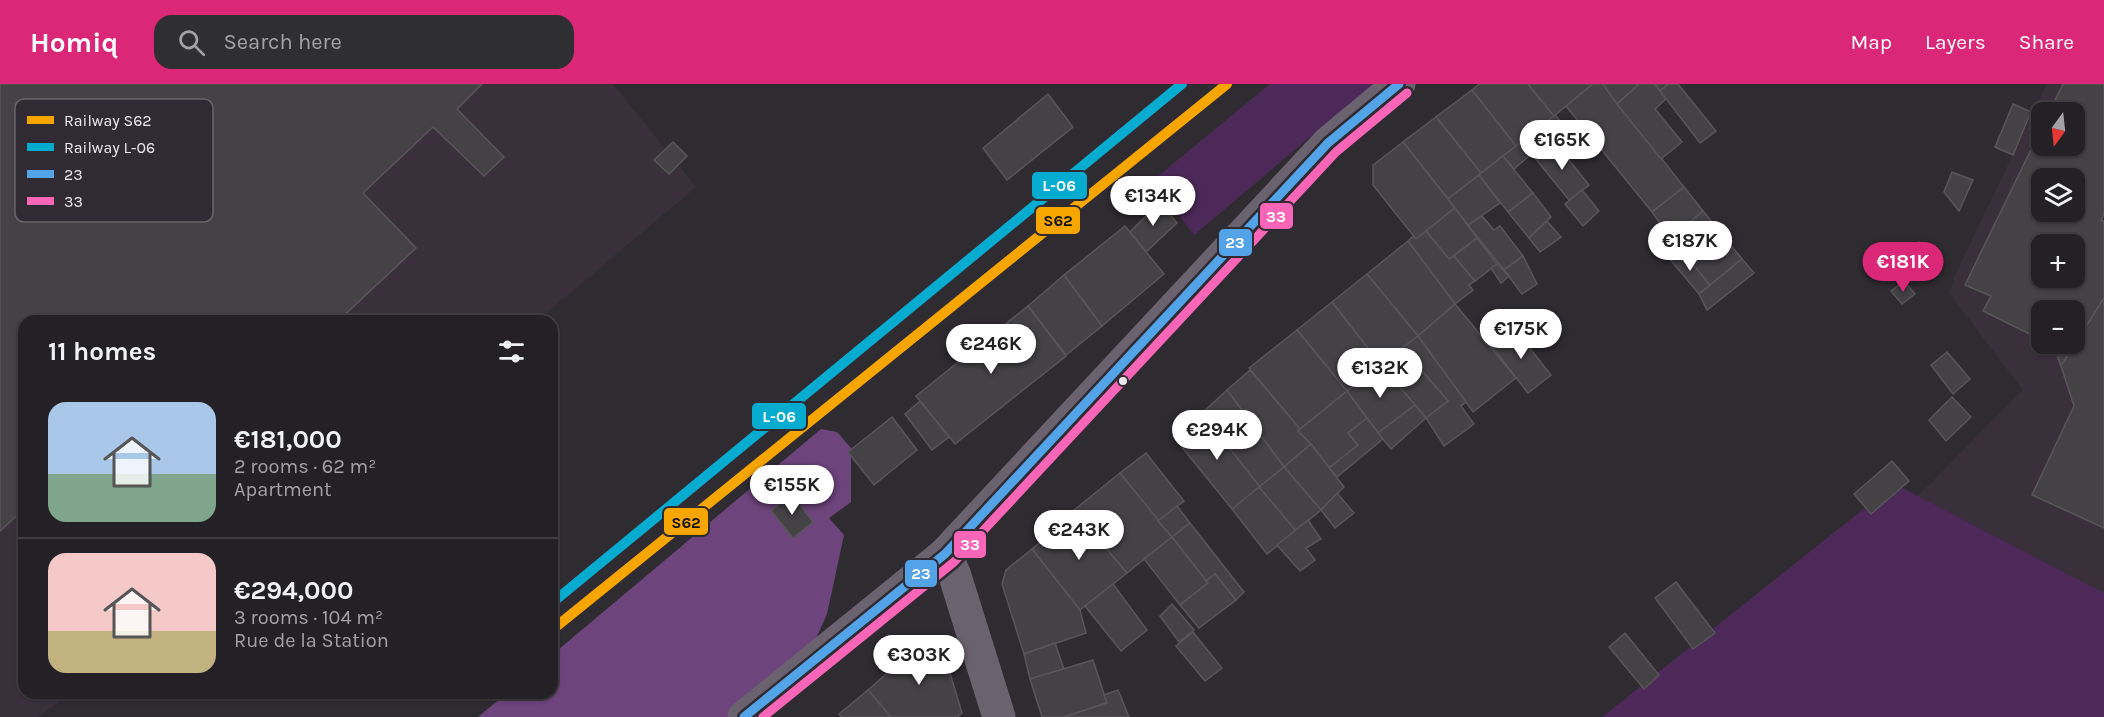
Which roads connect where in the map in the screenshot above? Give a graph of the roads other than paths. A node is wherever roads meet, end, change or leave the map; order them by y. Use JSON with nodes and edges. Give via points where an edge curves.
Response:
{"nodes":[{"id":1,"x":1399,"y":84,"type":"edge"},
{"id":2,"x":945,"y":554,"type":"junction"},
{"id":3,"x":744,"y":717,"type":"edge"},
{"id":4,"x":999,"y":717,"type":"edge"}],
"edges":[{"from":1,"to":2,"type":"street","via":[[1328,143]]},
{"from":2,"to":3,"type":"street"},
{"from":2,"to":4,"type":"street"}]}
